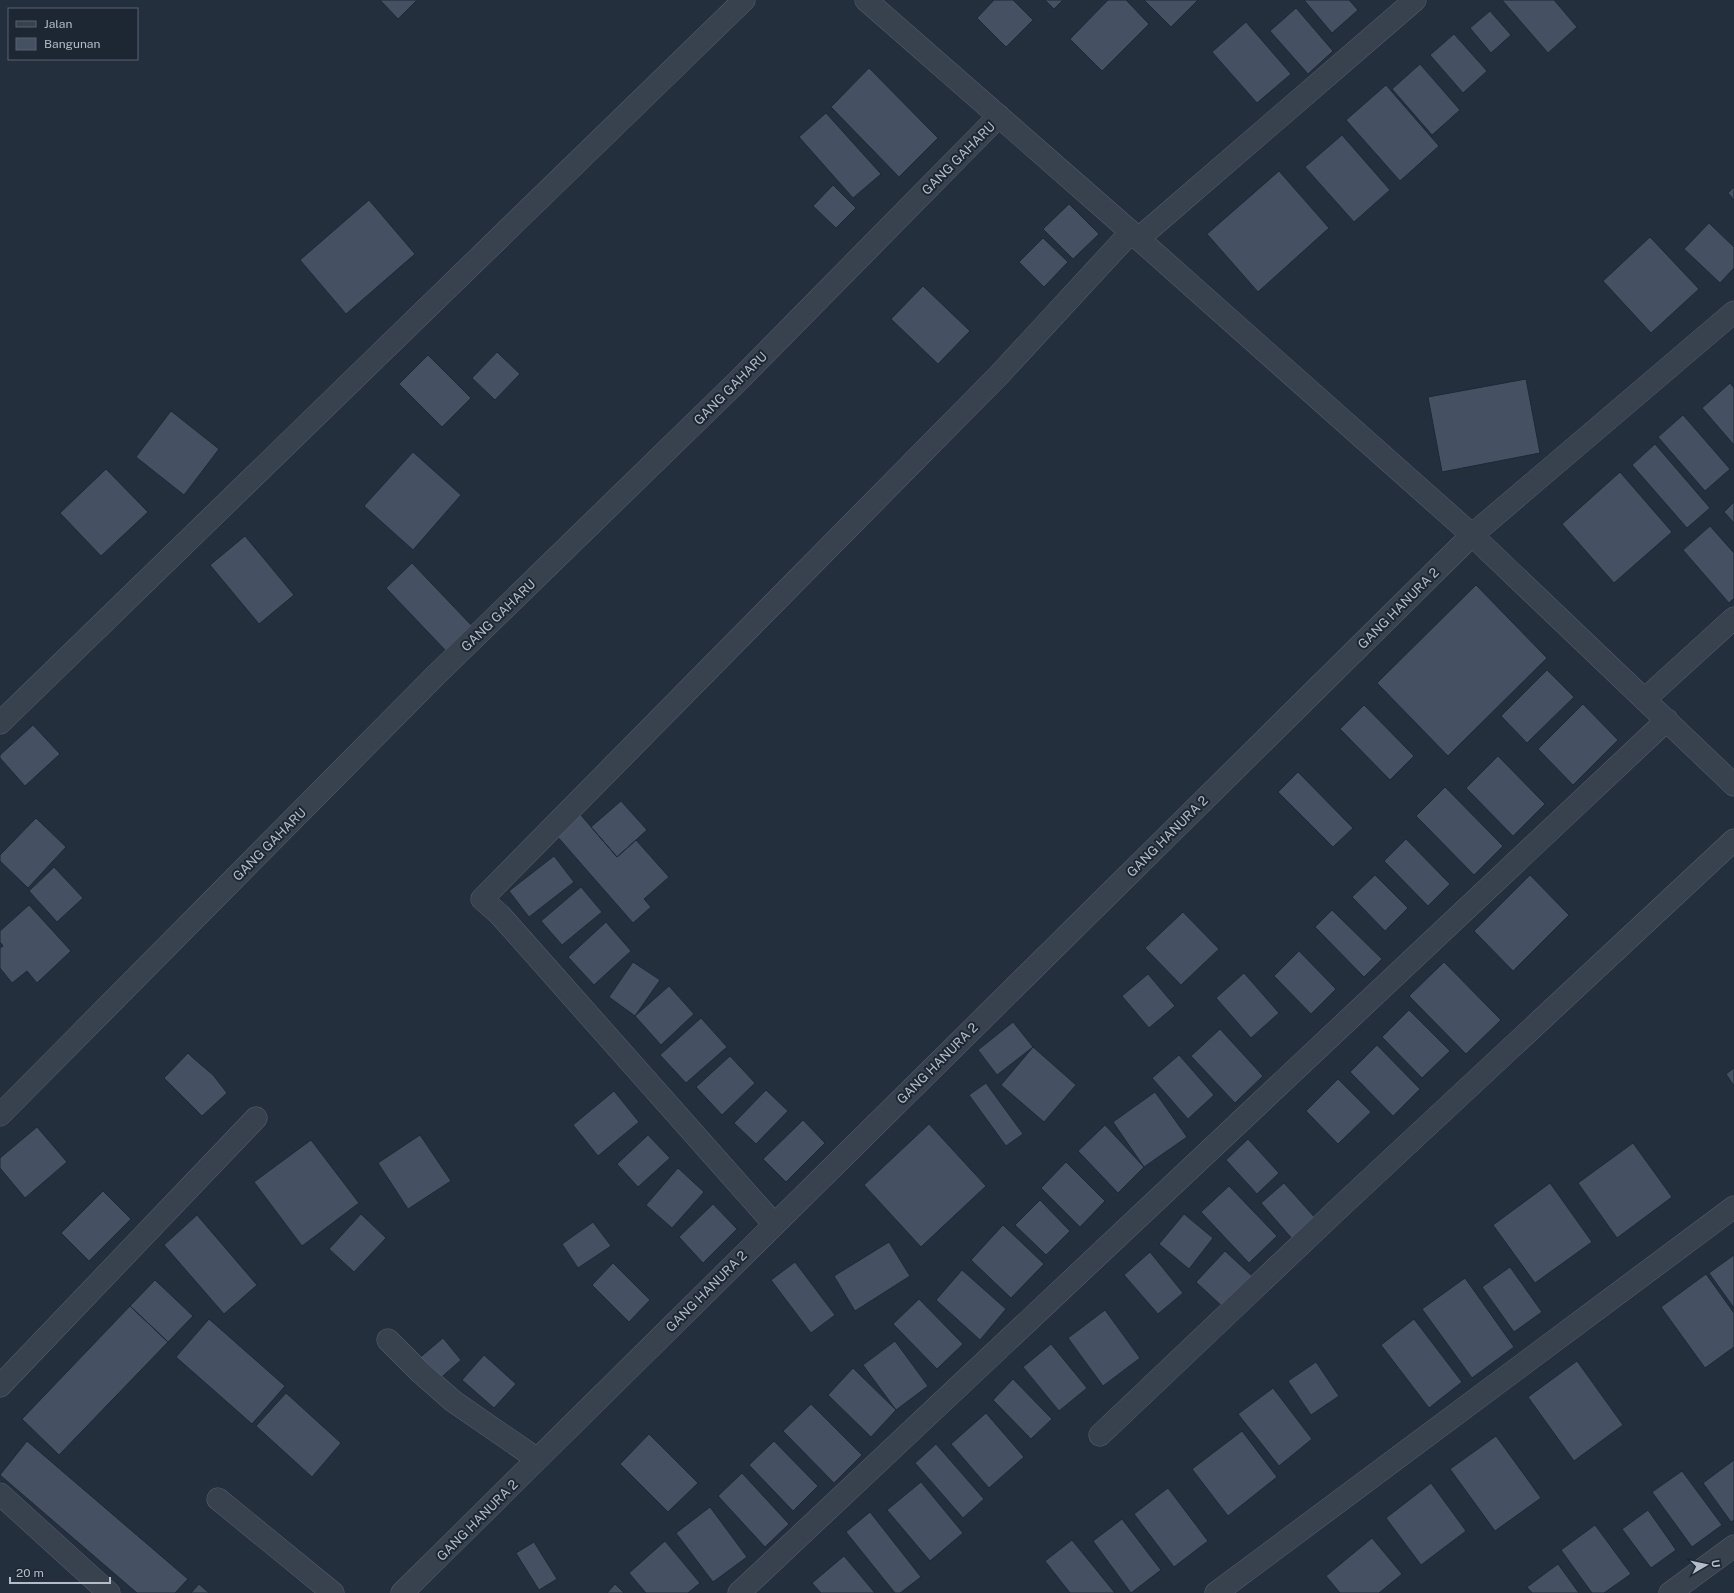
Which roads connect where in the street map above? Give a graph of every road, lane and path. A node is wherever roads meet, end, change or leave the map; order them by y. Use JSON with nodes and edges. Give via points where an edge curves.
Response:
{"nodes":[{"id":1,"x":744,"y":0,"type":"edge"},
{"id":2,"x":866,"y":0,"type":"edge"},
{"id":3,"x":1415,"y":0,"type":"edge"},
{"id":4,"x":999,"y":116,"type":"junction"},
{"id":5,"x":1134,"y":236,"type":"junction"},
{"id":6,"x":1734,"y":312,"type":"edge"},
{"id":7,"x":1472,"y":535,"type":"junction"},
{"id":8,"x":1734,"y":618,"type":"edge"},
{"id":9,"x":1645,"y":699,"type":"junction"},
{"id":10,"x":1667,"y":720,"type":"junction"},
{"id":11,"x":0,"y":723,"type":"edge"},
{"id":12,"x":1734,"y":785,"type":"edge"},
{"id":13,"x":1734,"y":840,"type":"edge"},
{"id":14,"x":0,"y":1115,"type":"edge"},
{"id":15,"x":256,"y":1118,"type":"dead end"},
{"id":16,"x":1734,"y":1207,"type":"edge"},
{"id":17,"x":774,"y":1224,"type":"junction"},
{"id":18,"x":388,"y":1340,"type":"dead end"},
{"id":19,"x":0,"y":1386,"type":"edge"},
{"id":20,"x":1100,"y":1435,"type":"dead end"},
{"id":21,"x":537,"y":1460,"type":"junction"},
{"id":22,"x":0,"y":1494,"type":"edge"},
{"id":23,"x":218,"y":1499,"type":"dead end"},
{"id":24,"x":1734,"y":1546,"type":"edge"},
{"id":25,"x":109,"y":1593,"type":"edge"},
{"id":26,"x":333,"y":1593,"type":"edge"},
{"id":27,"x":402,"y":1593,"type":"edge"},
{"id":28,"x":739,"y":1593,"type":"edge"},
{"id":29,"x":1216,"y":1593,"type":"edge"},
{"id":30,"x":1670,"y":1593,"type":"edge"}],
"edges":[{"from":1,"to":11,"type":"street"},
{"from":2,"to":4,"type":"street"},
{"from":3,"to":5,"type":"street"},
{"from":4,"to":5,"type":"street"},
{"from":4,"to":14,"type":"street","name":"GANG GAHARU","via":[[739,380],[436,675]]},
{"from":5,"to":7,"type":"street"},
{"from":5,"to":17,"type":"street","via":[[482,899],[500,915]]},
{"from":6,"to":7,"type":"street","name":"GANG HANURA 2"},
{"from":7,"to":9,"type":"street"},
{"from":7,"to":17,"type":"street","name":"GANG HANURA 2"},
{"from":8,"to":9,"type":"street"},
{"from":9,"to":10,"type":"street"},
{"from":10,"to":12,"type":"street"},
{"from":10,"to":28,"type":"street"},
{"from":13,"to":20,"type":"street"},
{"from":15,"to":19,"type":"street"},
{"from":16,"to":29,"type":"street"},
{"from":17,"to":21,"type":"street","name":"GANG HANURA 2"},
{"from":18,"to":21,"type":"street","via":[[453,1401]]},
{"from":21,"to":27,"type":"street","name":"GANG HANURA 2"},
{"from":22,"to":25,"type":"street"},
{"from":23,"to":26,"type":"street"},
{"from":24,"to":30,"type":"street"}]}
